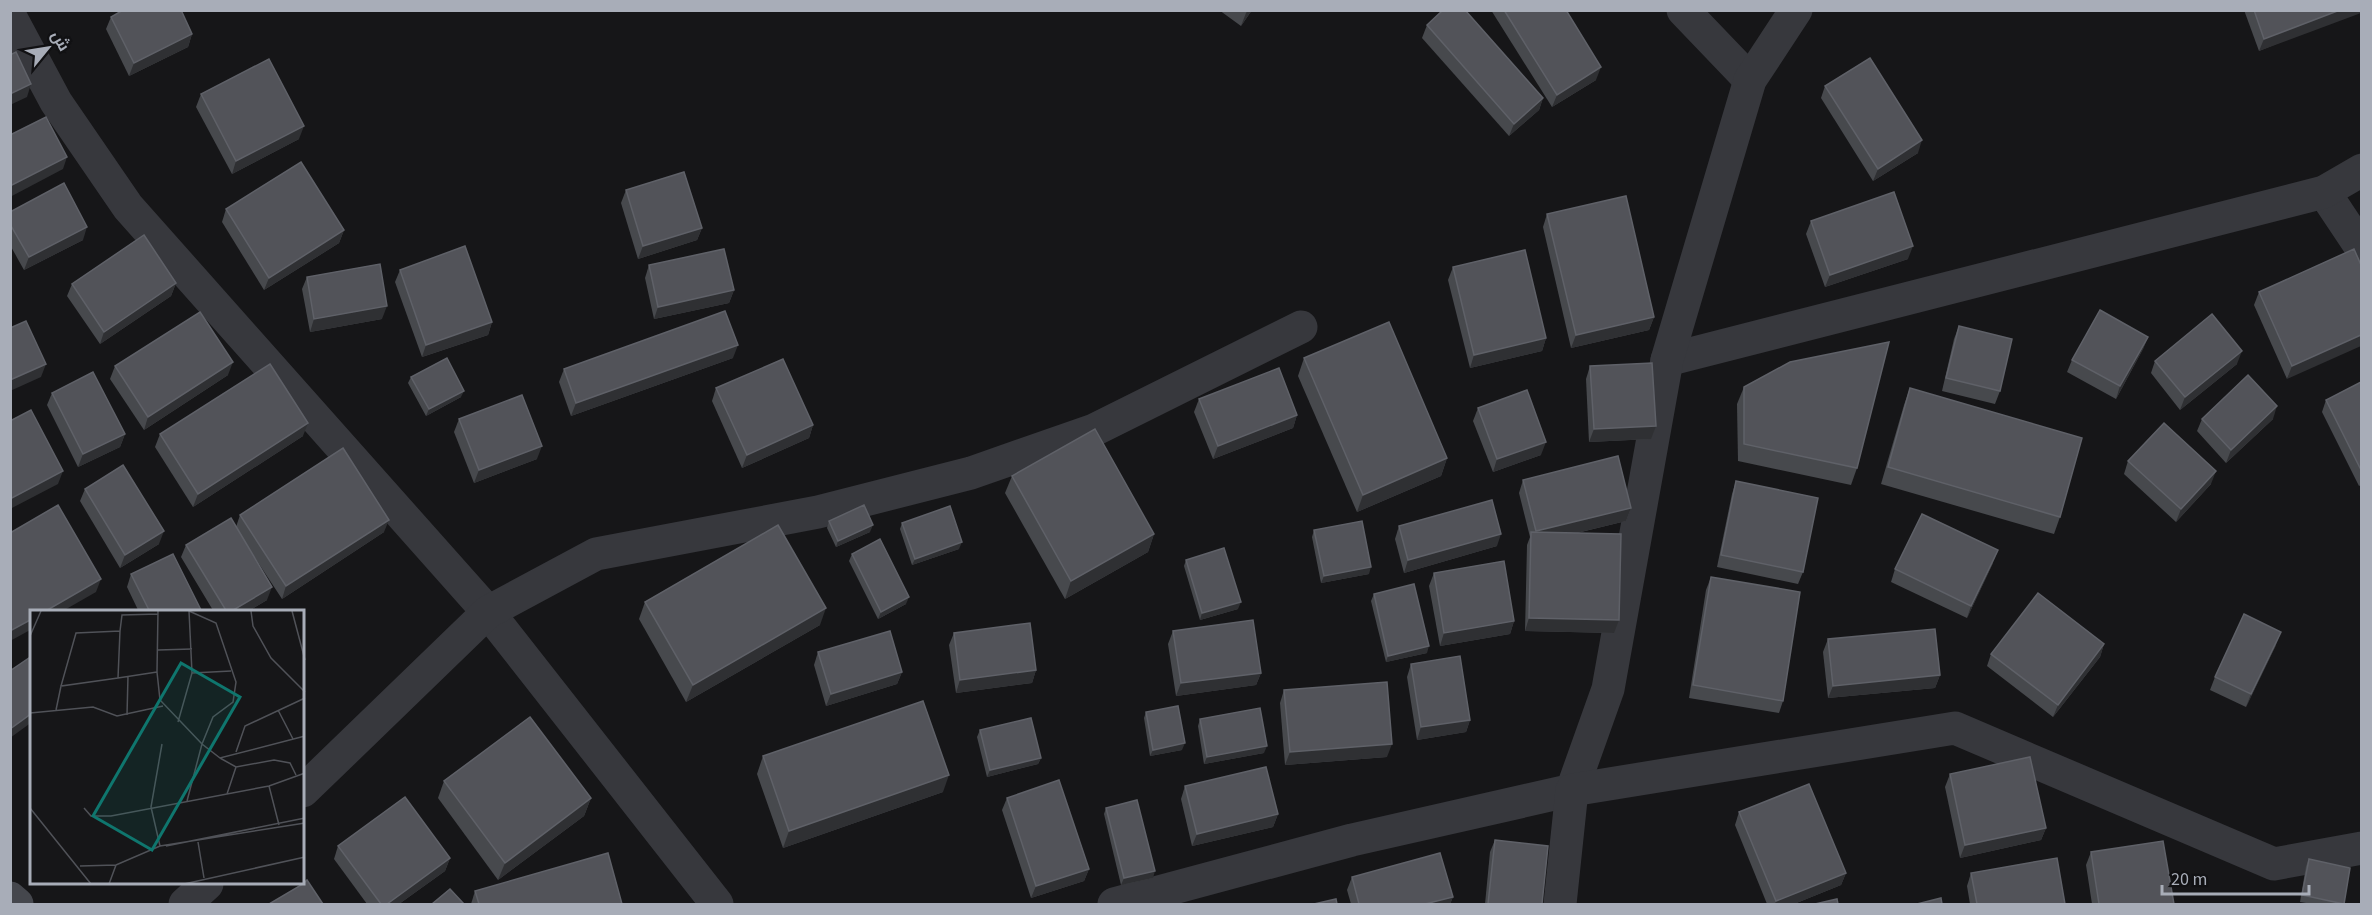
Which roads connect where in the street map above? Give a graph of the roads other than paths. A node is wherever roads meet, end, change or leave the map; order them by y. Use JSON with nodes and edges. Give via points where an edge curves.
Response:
{"nodes":[{"id":1,"x":1683,"y":10,"type":"edge"},
{"id":2,"x":1796,"y":10,"type":"edge"},
{"id":3,"x":10,"y":16,"type":"edge"},
{"id":4,"x":1750,"y":80,"type":"junction"},
{"id":5,"x":2361,"y":170,"type":"edge"},
{"id":6,"x":2324,"y":192,"type":"junction"},
{"id":7,"x":2361,"y":249,"type":"edge"},
{"id":8,"x":1301,"y":327,"type":"dead end"},
{"id":9,"x":1667,"y":360,"type":"junction"},
{"id":10,"x":488,"y":612,"type":"junction"},
{"id":11,"x":1572,"y":789,"type":"junction"},
{"id":12,"x":304,"y":790,"type":"edge"},
{"id":13,"x":2361,"y":848,"type":"edge"},
{"id":14,"x":206,"y":885,"type":"edge"},
{"id":15,"x":10,"y":898,"type":"edge"},
{"id":16,"x":17,"y":904,"type":"edge"},
{"id":17,"x":185,"y":904,"type":"edge"},
{"id":18,"x":717,"y":904,"type":"edge"},
{"id":19,"x":1114,"y":904,"type":"edge"},
{"id":20,"x":1560,"y":904,"type":"edge"}],
"edges":[{"from":1,"to":4,"type":"street"},
{"from":2,"to":4,"type":"street"},
{"from":3,"to":10,"type":"street","via":[[57,102],[128,207]]},
{"from":4,"to":9,"type":"street"},
{"from":5,"to":6,"type":"street"},
{"from":6,"to":7,"type":"street"},
{"from":6,"to":9,"type":"street"},
{"from":8,"to":10,"type":"street","via":[[1094,430],[971,473],[818,512],[596,554]]},
{"from":9,"to":11,"type":"street","via":[[1608,688]]},
{"from":10,"to":12,"type":"street"},
{"from":10,"to":18,"type":"street"},
{"from":11,"to":13,"type":"street","via":[[1955,728],[2274,864]]},
{"from":11,"to":19,"type":"street","via":[[1352,840]]},
{"from":11,"to":20,"type":"street"},
{"from":14,"to":17,"type":"street"},
{"from":15,"to":16,"type":"street"}]}
